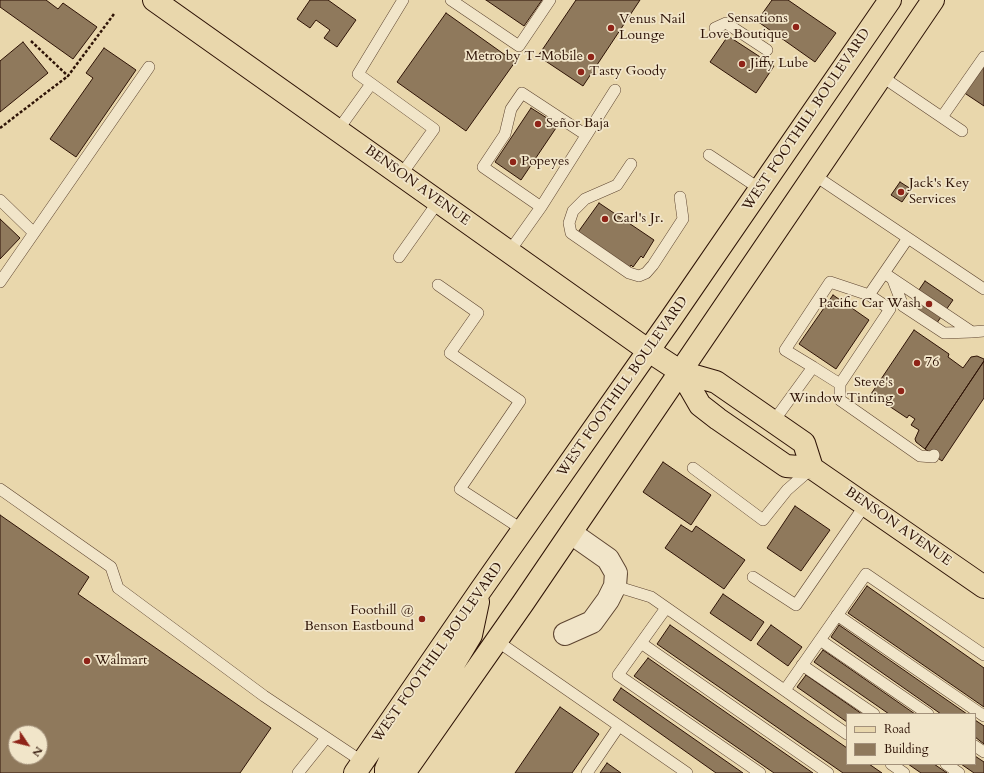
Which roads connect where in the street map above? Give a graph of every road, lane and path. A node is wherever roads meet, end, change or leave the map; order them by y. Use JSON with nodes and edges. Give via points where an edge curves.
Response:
{"nodes":[{"id":1,"x":154,"y":0,"type":"edge"},
{"id":2,"x":403,"y":0,"type":"edge"},
{"id":3,"x":451,"y":0,"type":"edge"},
{"id":4,"x":550,"y":0,"type":"edge"},
{"id":5,"x":890,"y":0,"type":"edge"},
{"id":6,"x":933,"y":0,"type":"edge"},
{"id":7,"x":114,"y":14,"type":"dead end"},
{"id":8,"x":715,"y":28,"type":"dead end"},
{"id":9,"x":31,"y":41,"type":"dead end"},
{"id":10,"x":767,"y":50,"type":"dead end"},
{"id":11,"x":984,"y":57,"type":"edge"},
{"id":12,"x":149,"y":67,"type":"dead end"},
{"id":13,"x":68,"y":76,"type":"junction"},
{"id":14,"x":881,"y":76,"type":"junction"},
{"id":15,"x":371,"y":84,"type":"junction"},
{"id":16,"x":615,"y":90,"type":"dead end"},
{"id":17,"x":942,"y":117,"type":"junction"},
{"id":18,"x":0,"y":128,"type":"edge"},
{"id":19,"x":338,"y":130,"type":"junction"},
{"id":20,"x":962,"y":131,"type":"dead end"},
{"id":21,"x":586,"y":135,"type":"junction"},
{"id":22,"x":709,"y":155,"type":"dead end"},
{"id":23,"x":631,"y":164,"type":"dead end"},
{"id":24,"x":401,"y":175,"type":"junction"},
{"id":25,"x":814,"y":175,"type":"junction"},
{"id":26,"x":760,"y":189,"type":"junction"},
{"id":27,"x":680,"y":197,"type":"dead end"},
{"id":28,"x":0,"y":200,"type":"edge"},
{"id":29,"x":438,"y":202,"type":"junction"},
{"id":30,"x":541,"y":207,"type":"junction"},
{"id":31,"x":34,"y":233,"type":"junction"},
{"id":32,"x":908,"y":238,"type":"junction"},
{"id":33,"x":509,"y":252,"type":"junction"},
{"id":34,"x":399,"y":256,"type":"dead end"},
{"id":35,"x":888,"y":277,"type":"junction"},
{"id":36,"x":0,"y":282,"type":"edge"},
{"id":37,"x":438,"y":285,"type":"dead end"},
{"id":38,"x":984,"y":288,"type":"edge"},
{"id":39,"x":869,"y":295,"type":"junction"},
{"id":40,"x":984,"y":331,"type":"edge"},
{"id":41,"x":972,"y":332,"type":"junction"},
{"id":42,"x":649,"y":351,"type":"junction"},
{"id":43,"x":813,"y":367,"type":"junction"},
{"id":44,"x":681,"y":372,"type":"junction"},
{"id":45,"x":840,"y":384,"type":"junction"},
{"id":46,"x":773,"y":422,"type":"junction"},
{"id":47,"x":934,"y":456,"type":"dead end"},
{"id":48,"x":693,"y":468,"type":"dead end"},
{"id":49,"x":812,"y":468,"type":"junction"},
{"id":50,"x":0,"y":489,"type":"edge"},
{"id":51,"x":865,"y":504,"type":"junction"},
{"id":52,"x":523,"y":530,"type":"junction"},
{"id":53,"x":571,"y":533,"type":"junction"},
{"id":54,"x":753,"y":577,"type":"dead end"},
{"id":55,"x":615,"y":586,"type":"junction"},
{"id":56,"x":984,"y":587,"type":"edge"},
{"id":57,"x":480,"y":591,"type":"junction"},
{"id":58,"x":666,"y":608,"type":"junction"},
{"id":59,"x":837,"y":615,"type":"junction"},
{"id":60,"x":565,"y":634,"type":"dead end"},
{"id":61,"x":820,"y":640,"type":"junction"},
{"id":62,"x":497,"y":641,"type":"junction"},
{"id":63,"x":641,"y":643,"type":"junction"},
{"id":64,"x":984,"y":655,"type":"edge"},
{"id":65,"x":802,"y":665,"type":"junction"},
{"id":66,"x":785,"y":690,"type":"junction"},
{"id":67,"x":873,"y":713,"type":"edge"},
{"id":68,"x":927,"y":713,"type":"edge"},
{"id":69,"x":984,"y":716,"type":"edge"},
{"id":70,"x":619,"y":726,"type":"junction"},
{"id":71,"x":846,"y":733,"type":"edge"},
{"id":72,"x":326,"y":738,"type":"junction"},
{"id":73,"x":892,"y":765,"type":"edge"},
{"id":74,"x":947,"y":765,"type":"edge"},
{"id":75,"x":363,"y":769,"type":"edge"},
{"id":76,"x":298,"y":773,"type":"edge"},
{"id":77,"x":386,"y":773,"type":"edge"},
{"id":78,"x":404,"y":773,"type":"edge"},
{"id":79,"x":587,"y":773,"type":"edge"},
{"id":80,"x":687,"y":773,"type":"edge"},
{"id":81,"x":760,"y":773,"type":"edge"},
{"id":82,"x":828,"y":773,"type":"edge"},
{"id":83,"x":904,"y":773,"type":"edge"},
{"id":84,"x":959,"y":773,"type":"edge"}],
"edges":[{"from":1,"to":19,"type":"main road","name":"BENSON AVENUE"},
{"from":2,"to":15,"type":"lane","via":[[358,74]]},
{"from":3,"to":4,"type":"lane","via":[[519,46]]},
{"from":5,"to":26,"type":"main road","name":"WEST FOOTHILL BOULEVARD"},
{"from":6,"to":14,"type":"main road"},
{"from":7,"to":13,"type":"path"},
{"from":8,"to":10,"type":"lane","via":[[726,23]]},
{"from":9,"to":13,"type":"path"},
{"from":11,"to":17,"type":"lane"},
{"from":12,"to":31,"type":"lane"},
{"from":13,"to":18,"type":"path"},
{"from":14,"to":17,"type":"lane"},
{"from":14,"to":25,"type":"main road"},
{"from":15,"to":19,"type":"lane"},
{"from":15,"to":24,"type":"lane","via":[[434,129]]},
{"from":16,"to":21,"type":"lane"},
{"from":17,"to":20,"type":"lane"},
{"from":19,"to":24,"type":"main road","name":"BENSON AVENUE"},
{"from":21,"to":30,"type":"lane"},
{"from":21,"to":30,"type":"lane","via":[[522,93],[511,109],[505,134],[483,167]]},
{"from":22,"to":26,"type":"lane"},
{"from":23,"to":27,"type":"lane","via":[[617,185],[585,199],[573,211],[569,223],[571,233],[630,273],[639,276],[653,265],[683,219]]},
{"from":24,"to":29,"type":"main road","name":"BENSON AVENUE"},
{"from":25,"to":32,"type":"lane"},
{"from":25,"to":44,"type":"main road"},
{"from":26,"to":42,"type":"main road","name":"WEST FOOTHILL BOULEVARD"},
{"from":28,"to":31,"type":"lane"},
{"from":29,"to":33,"type":"main road","name":"BENSON AVENUE"},
{"from":29,"to":34,"type":"lane"},
{"from":30,"to":33,"type":"lane"},
{"from":31,"to":36,"type":"lane"},
{"from":32,"to":35,"type":"lane"},
{"from":32,"to":38,"type":"lane"},
{"from":33,"to":42,"type":"main road","name":"BENSON AVENUE"},
{"from":35,"to":39,"type":"lane"},
{"from":35,"to":41,"type":"lane"},
{"from":35,"to":41,"type":"lane","via":[[903,306],[944,333]]},
{"from":37,"to":52,"type":"lane","via":[[478,313],[450,353],[520,401],[460,489]]},
{"from":39,"to":43,"type":"lane","via":[[830,282],[785,350]]},
{"from":39,"to":45,"type":"lane","via":[[890,309]]},
{"from":40,"to":41,"type":"lane"},
{"from":42,"to":44,"type":"main road","name":"BENSON AVENUE"},
{"from":42,"to":52,"type":"main road","name":"WEST FOOTHILL BOULEVARD"},
{"from":43,"to":45,"type":"lane"},
{"from":43,"to":46,"type":"lane"},
{"from":44,"to":46,"type":"main road","name":"BENSON AVENUE","via":[[716,382]]},
{"from":44,"to":49,"type":"main road","name":"BENSON AVENUE","via":[[700,405],[718,419],[786,466]]},
{"from":44,"to":53,"type":"main road"},
{"from":45,"to":47,"type":"lane","via":[[840,400],[920,456]]},
{"from":46,"to":49,"type":"main road","name":"BENSON AVENUE","via":[[804,443]]},
{"from":48,"to":49,"type":"lane","via":[[763,520],[787,490]]},
{"from":49,"to":51,"type":"main road","name":"BENSON AVENUE"},
{"from":50,"to":72,"type":"lane","via":[[111,567],[118,588],[264,696]]},
{"from":51,"to":54,"type":"lane","via":[[796,605]]},
{"from":51,"to":56,"type":"main road","name":"BENSON AVENUE"},
{"from":52,"to":57,"type":"main road","name":"WEST FOOTHILL BOULEVARD"},
{"from":53,"to":55,"type":"street","via":[[608,559],[616,573]]},
{"from":53,"to":62,"type":"main road"},
{"from":55,"to":58,"type":"lane","via":[[651,597]]},
{"from":55,"to":60,"type":"street","via":[[592,622]]},
{"from":57,"to":75,"type":"main road","name":"WEST FOOTHILL BOULEVARD"},
{"from":57,"to":77,"type":"main road","via":[[471,635],[391,758]]},
{"from":58,"to":63,"type":"lane"},
{"from":58,"to":66,"type":"lane"},
{"from":59,"to":61,"type":"lane"},
{"from":59,"to":64,"type":"lane","via":[[866,574]]},
{"from":59,"to":69,"type":"lane"},
{"from":61,"to":65,"type":"lane"},
{"from":61,"to":68,"type":"lane"},
{"from":62,"to":70,"type":"lane"},
{"from":62,"to":78,"type":"main road"},
{"from":63,"to":81,"type":"lane","via":[[618,675]]},
{"from":63,"to":82,"type":"lane"},
{"from":65,"to":66,"type":"lane"},
{"from":65,"to":67,"type":"lane"},
{"from":66,"to":71,"type":"lane"},
{"from":70,"to":79,"type":"lane"},
{"from":70,"to":80,"type":"lane"},
{"from":72,"to":75,"type":"lane"},
{"from":72,"to":76,"type":"lane"},
{"from":73,"to":83,"type":"lane"},
{"from":74,"to":84,"type":"lane"}]}
